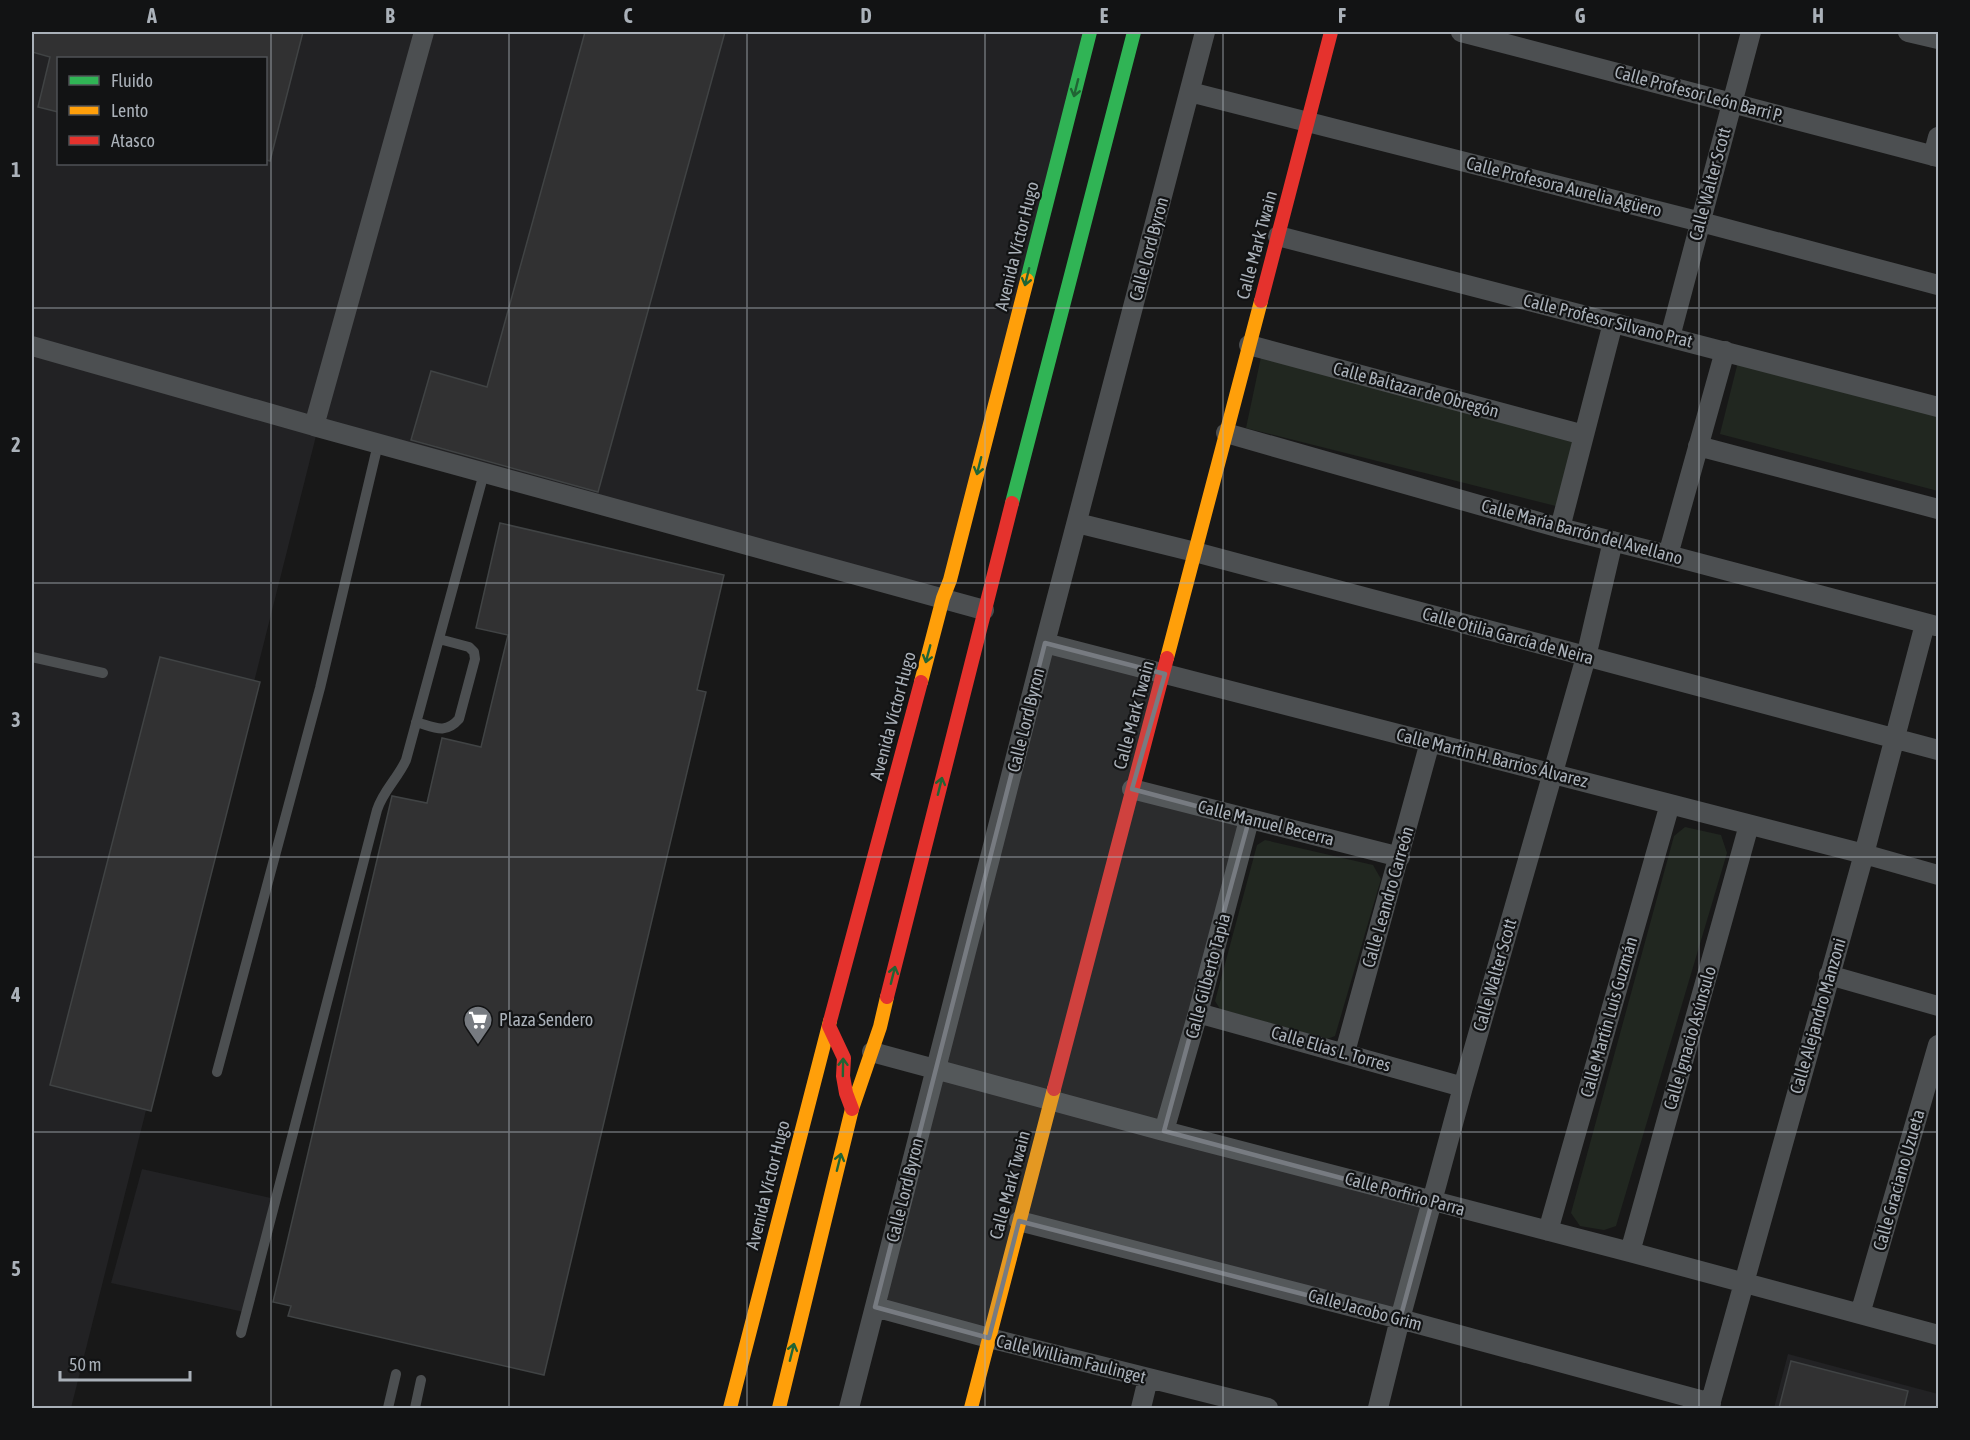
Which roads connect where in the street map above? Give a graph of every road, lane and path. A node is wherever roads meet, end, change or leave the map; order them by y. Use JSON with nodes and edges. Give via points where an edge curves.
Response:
{"nodes":[{"id":1,"x":424,"y":32,"type":"edge"},
{"id":2,"x":1090,"y":32,"type":"edge"},
{"id":3,"x":1134,"y":32,"type":"edge"},
{"id":4,"x":1206,"y":32,"type":"edge"},
{"id":5,"x":1331,"y":32,"type":"edge"},
{"id":6,"x":1461,"y":32,"type":"edge"},
{"id":7,"x":1750,"y":32,"type":"edge"},
{"id":8,"x":1908,"y":32,"type":"edge"},
{"id":9,"x":1938,"y":39,"type":"edge"},
{"id":10,"x":1190,"y":92,"type":"junction"},
{"id":11,"x":1732,"y":103,"type":"junction"},
{"id":12,"x":1307,"y":123,"type":"junction"},
{"id":13,"x":1937,"y":150,"type":"edge"},
{"id":14,"x":1701,"y":222,"type":"junction"},
{"id":15,"x":1278,"y":236,"type":"junction"},
{"id":16,"x":1938,"y":285,"type":"edge"},
{"id":17,"x":1613,"y":323,"type":"junction"},
{"id":18,"x":1670,"y":337,"type":"junction"},
{"id":19,"x":1249,"y":345,"type":"junction"},
{"id":20,"x":32,"y":346,"type":"edge"},
{"id":21,"x":1725,"y":351,"type":"junction"},
{"id":22,"x":1938,"y":407,"type":"edge"},
{"id":23,"x":314,"y":426,"type":"junction"},
{"id":24,"x":1226,"y":433,"type":"junction"},
{"id":25,"x":1584,"y":435,"type":"junction"},
{"id":26,"x":378,"y":444,"type":"junction"},
{"id":27,"x":1698,"y":446,"type":"junction"},
{"id":28,"x":484,"y":474,"type":"junction"},
{"id":29,"x":1938,"y":508,"type":"edge"},
{"id":30,"x":1077,"y":523,"type":"junction"},
{"id":31,"x":1560,"y":528,"type":"junction"},
{"id":32,"x":1613,"y":541,"type":"junction"},
{"id":33,"x":1195,"y":552,"type":"junction"},
{"id":34,"x":1668,"y":555,"type":"junction"},
{"id":35,"x":943,"y":598,"type":"junction"},
{"id":36,"x":984,"y":610,"type":"junction"},
{"id":37,"x":1932,"y":625,"type":"edge"},
{"id":38,"x":439,"y":639,"type":"junction"},
{"id":39,"x":1045,"y":643,"type":"junction"},
{"id":40,"x":32,"y":657,"type":"edge"},
{"id":41,"x":1586,"y":657,"type":"junction"},
{"id":42,"x":103,"y":673,"type":"dead end"},
{"id":43,"x":1165,"y":674,"type":"junction"},
{"id":44,"x":416,"y":722,"type":"junction"},
{"id":45,"x":1895,"y":738,"type":"junction"},
{"id":46,"x":1430,"y":742,"type":"junction"},
{"id":47,"x":1938,"y":750,"type":"edge"},
{"id":48,"x":1553,"y":774,"type":"junction"},
{"id":49,"x":1132,"y":789,"type":"junction"},
{"id":50,"x":1670,"y":804,"type":"junction"},
{"id":51,"x":1249,"y":820,"type":"junction"},
{"id":52,"x":1749,"y":825,"type":"junction"},
{"id":53,"x":1864,"y":854,"type":"junction"},
{"id":54,"x":1400,"y":856,"type":"junction"},
{"id":55,"x":1938,"y":875,"type":"edge"},
{"id":56,"x":1829,"y":975,"type":"junction"},
{"id":57,"x":1938,"y":1006,"type":"edge"},
{"id":58,"x":1198,"y":1013,"type":"junction"},
{"id":59,"x":829,"y":1026,"type":"junction"},
{"id":60,"x":1938,"y":1045,"type":"edge"},
{"id":61,"x":872,"y":1052,"type":"junction"},
{"id":62,"x":1345,"y":1053,"type":"junction"},
{"id":63,"x":935,"y":1069,"type":"junction"},
{"id":64,"x":217,"y":1072,"type":"dead end"},
{"id":65,"x":1463,"y":1087,"type":"junction"},
{"id":66,"x":1051,"y":1100,"type":"junction"},
{"id":67,"x":852,"y":1109,"type":"junction"},
{"id":68,"x":1164,"y":1131,"type":"junction"},
{"id":69,"x":1432,"y":1202,"type":"junction"},
{"id":70,"x":1019,"y":1221,"type":"junction"},
{"id":71,"x":1548,"y":1231,"type":"junction"},
{"id":72,"x":1630,"y":1252,"type":"junction"},
{"id":73,"x":1743,"y":1283,"type":"junction"},
{"id":74,"x":876,"y":1307,"type":"junction"},
{"id":75,"x":1860,"y":1314,"type":"junction"},
{"id":76,"x":1400,"y":1319,"type":"junction"},
{"id":77,"x":241,"y":1333,"type":"dead end"},
{"id":78,"x":1938,"y":1335,"type":"edge"},
{"id":79,"x":989,"y":1338,"type":"junction"},
{"id":80,"x":396,"y":1374,"type":"dead end"},
{"id":81,"x":1148,"y":1379,"type":"junction"},
{"id":82,"x":422,"y":1380,"type":"dead end"},
{"id":83,"x":1710,"y":1406,"type":"edge"},
{"id":84,"x":388,"y":1408,"type":"edge"},
{"id":85,"x":415,"y":1408,"type":"edge"},
{"id":86,"x":730,"y":1408,"type":"edge"},
{"id":87,"x":779,"y":1408,"type":"edge"},
{"id":88,"x":849,"y":1408,"type":"edge"},
{"id":89,"x":971,"y":1408,"type":"edge"},
{"id":90,"x":1141,"y":1408,"type":"edge"},
{"id":91,"x":1268,"y":1408,"type":"edge"},
{"id":92,"x":1378,"y":1408,"type":"edge"}],
"edges":[{"from":1,"to":23,"type":"street"},
{"from":2,"to":35,"type":"street","name":"Avenida Víctor Hugo","one_way":true},
{"from":3,"to":36,"type":"street"},
{"from":4,"to":10,"type":"street","name":"Calle Lord Byron"},
{"from":5,"to":12,"type":"street","name":"Calle Mark Twain"},
{"from":6,"to":11,"type":"street","name":"Calle Profesor León Barri P."},
{"from":7,"to":11,"type":"street","name":"Calle Walter Scott"},
{"from":8,"to":9,"type":"street"},
{"from":10,"to":12,"type":"street","name":"Calle Profesora Aurelia Agüero"},
{"from":10,"to":30,"type":"street","name":"Calle Lord Byron"},
{"from":11,"to":13,"type":"street","name":"Calle Profesor León Barri P."},
{"from":11,"to":14,"type":"street","name":"Calle Walter Scott"},
{"from":12,"to":14,"type":"street","name":"Calle Profesora Aurelia Agüero"},
{"from":12,"to":15,"type":"street","name":"Calle Mark Twain"},
{"from":14,"to":16,"type":"street","name":"Calle Profesora Aurelia Agüero"},
{"from":14,"to":18,"type":"street","name":"Calle Walter Scott"},
{"from":15,"to":17,"type":"street","name":"Calle Profesor Silvano Prat"},
{"from":15,"to":19,"type":"street","name":"Calle Mark Twain"},
{"from":17,"to":18,"type":"street","name":"Calle Profesor Silvano Prat"},
{"from":17,"to":25,"type":"street"},
{"from":18,"to":21,"type":"street","name":"Calle Profesor Silvano Prat"},
{"from":19,"to":24,"type":"street","name":"Calle Mark Twain"},
{"from":19,"to":25,"type":"street","name":"Calle Baltazar de Obregón"},
{"from":20,"to":23,"type":"street"},
{"from":21,"to":22,"type":"street","name":"Calle Profesor Silvano Prat"},
{"from":21,"to":27,"type":"street"},
{"from":23,"to":26,"type":"street"},
{"from":24,"to":31,"type":"street","name":"Calle María Barrón del Avellano"},
{"from":24,"to":33,"type":"street","name":"Calle Mark Twain"},
{"from":25,"to":31,"type":"street"},
{"from":26,"to":28,"type":"street"},
{"from":26,"to":64,"type":"lane","via":[[320,688]]},
{"from":27,"to":29,"type":"street"},
{"from":27,"to":34,"type":"street"},
{"from":28,"to":35,"type":"street"},
{"from":28,"to":38,"type":"lane"},
{"from":30,"to":33,"type":"street","name":"Calle Otilia García de Neira"},
{"from":30,"to":39,"type":"street","name":"Calle Lord Byron"},
{"from":31,"to":32,"type":"street","name":"Calle María Barrón del Avellano"},
{"from":32,"to":34,"type":"street","name":"Calle María Barrón del Avellano"},
{"from":32,"to":41,"type":"street","name":"Calle Walter Scott"},
{"from":33,"to":41,"type":"street","name":"Calle Otilia García de Neira"},
{"from":33,"to":43,"type":"street","name":"Calle Mark Twain"},
{"from":34,"to":37,"type":"street","name":"Calle María Barrón del Avellano"},
{"from":35,"to":36,"type":"street"},
{"from":35,"to":59,"type":"street","name":"Avenida Víctor Hugo","one_way":true},
{"from":61,"to":36,"type":"street","one_way":true},
{"from":37,"to":45,"type":"street","name":"Calle Alejandro Manzoni"},
{"from":38,"to":44,"type":"lane"},
{"from":38,"to":44,"type":"lane","via":[[474,652],[459,719],[446,730]]},
{"from":39,"to":43,"type":"street","name":"Calle Martín H. Barrios Álvarez"},
{"from":39,"to":63,"type":"street","name":"Calle Lord Byron"},
{"from":40,"to":42,"type":"lane"},
{"from":41,"to":45,"type":"street","name":"Calle Otilia García de Neira"},
{"from":41,"to":48,"type":"street","name":"Calle Walter Scott"},
{"from":43,"to":46,"type":"street","name":"Calle Martín H. Barrios Álvarez"},
{"from":43,"to":49,"type":"street","name":"Calle Mark Twain"},
{"from":44,"to":77,"type":"lane","via":[[400,773],[377,810]]},
{"from":45,"to":47,"type":"street","name":"Calle Otilia García de Neira"},
{"from":45,"to":53,"type":"street","name":"Calle Alejandro Manzoni"},
{"from":46,"to":48,"type":"street","name":"Calle Martín H. Barrios Álvarez"},
{"from":46,"to":54,"type":"street","name":"Calle Leandro Carreón"},
{"from":48,"to":50,"type":"street","name":"Calle Martín H. Barrios Álvarez"},
{"from":48,"to":65,"type":"street","name":"Calle Walter Scott"},
{"from":49,"to":51,"type":"street","name":"Calle Manuel Becerra"},
{"from":49,"to":66,"type":"street","name":"Calle Mark Twain"},
{"from":50,"to":52,"type":"street","name":"Calle Martín H. Barrios Álvarez"},
{"from":50,"to":71,"type":"street","name":"Calle Martín Luis Guzmán"},
{"from":51,"to":54,"type":"street","name":"Calle Manuel Becerra"},
{"from":51,"to":58,"type":"street","name":"Calle Gilberto Tapia"},
{"from":52,"to":53,"type":"street","name":"Calle Martín H. Barrios Álvarez"},
{"from":52,"to":72,"type":"street","name":"Calle Ignacio Asúnsulo"},
{"from":53,"to":55,"type":"street","name":"Calle Martín H. Barrios Álvarez"},
{"from":53,"to":56,"type":"street","name":"Calle Alejandro Manzoni"},
{"from":54,"to":62,"type":"street","name":"Calle Leandro Carreón"},
{"from":56,"to":57,"type":"street"},
{"from":56,"to":73,"type":"street","name":"Calle Alejandro Manzoni"},
{"from":58,"to":62,"type":"street","name":"Calle Elías L. Torres"},
{"from":58,"to":68,"type":"street","name":"Calle Gilberto Tapia"},
{"from":67,"to":59,"type":"street","one_way":true,"via":[[843,1076],[844,1058]]},
{"from":59,"to":86,"type":"street","name":"Avenida Víctor Hugo"},
{"from":60,"to":75,"type":"street","name":"Calle Graciano Uzueta"},
{"from":61,"to":63,"type":"street","name":"Calle Porfirio Parra"},
{"from":61,"to":67,"type":"street"},
{"from":62,"to":65,"type":"street","name":"Calle Elías L. Torres"},
{"from":63,"to":66,"type":"street","name":"Calle Porfirio Parra"},
{"from":63,"to":74,"type":"street","name":"Calle Lord Byron"},
{"from":65,"to":69,"type":"street","name":"Calle Walter Scott"},
{"from":66,"to":68,"type":"street","name":"Calle Porfirio Parra"},
{"from":66,"to":70,"type":"street","name":"Calle Mark Twain"},
{"from":87,"to":67,"type":"street","one_way":true},
{"from":68,"to":69,"type":"street","name":"Calle Porfirio Parra"},
{"from":69,"to":71,"type":"street","name":"Calle Porfirio Parra"},
{"from":69,"to":76,"type":"street","name":"Calle Walter Scott"},
{"from":70,"to":76,"type":"street","name":"Calle Jacobo Grim"},
{"from":70,"to":79,"type":"street","name":"Calle Mark Twain"},
{"from":71,"to":72,"type":"street","name":"Calle Porfirio Parra"},
{"from":72,"to":73,"type":"street","name":"Calle Porfirio Parra"},
{"from":73,"to":75,"type":"street","name":"Calle Porfirio Parra"},
{"from":73,"to":83,"type":"street","name":"Calle Alejandro Manzoni"},
{"from":74,"to":79,"type":"street","name":"Calle William Faulinget"},
{"from":74,"to":88,"type":"street","name":"Calle Lord Byron"},
{"from":75,"to":78,"type":"street","name":"Calle Porfirio Parra"},
{"from":76,"to":83,"type":"street","name":"Calle Jacobo Grim"},
{"from":76,"to":92,"type":"street","name":"Calle Walter Scott"},
{"from":79,"to":81,"type":"street","name":"Calle William Faulinget"},
{"from":79,"to":89,"type":"street","name":"Calle Mark Twain"},
{"from":80,"to":84,"type":"lane"},
{"from":81,"to":90,"type":"street"},
{"from":81,"to":91,"type":"street","name":"Calle William Faulinget"},
{"from":82,"to":85,"type":"lane"}]}
